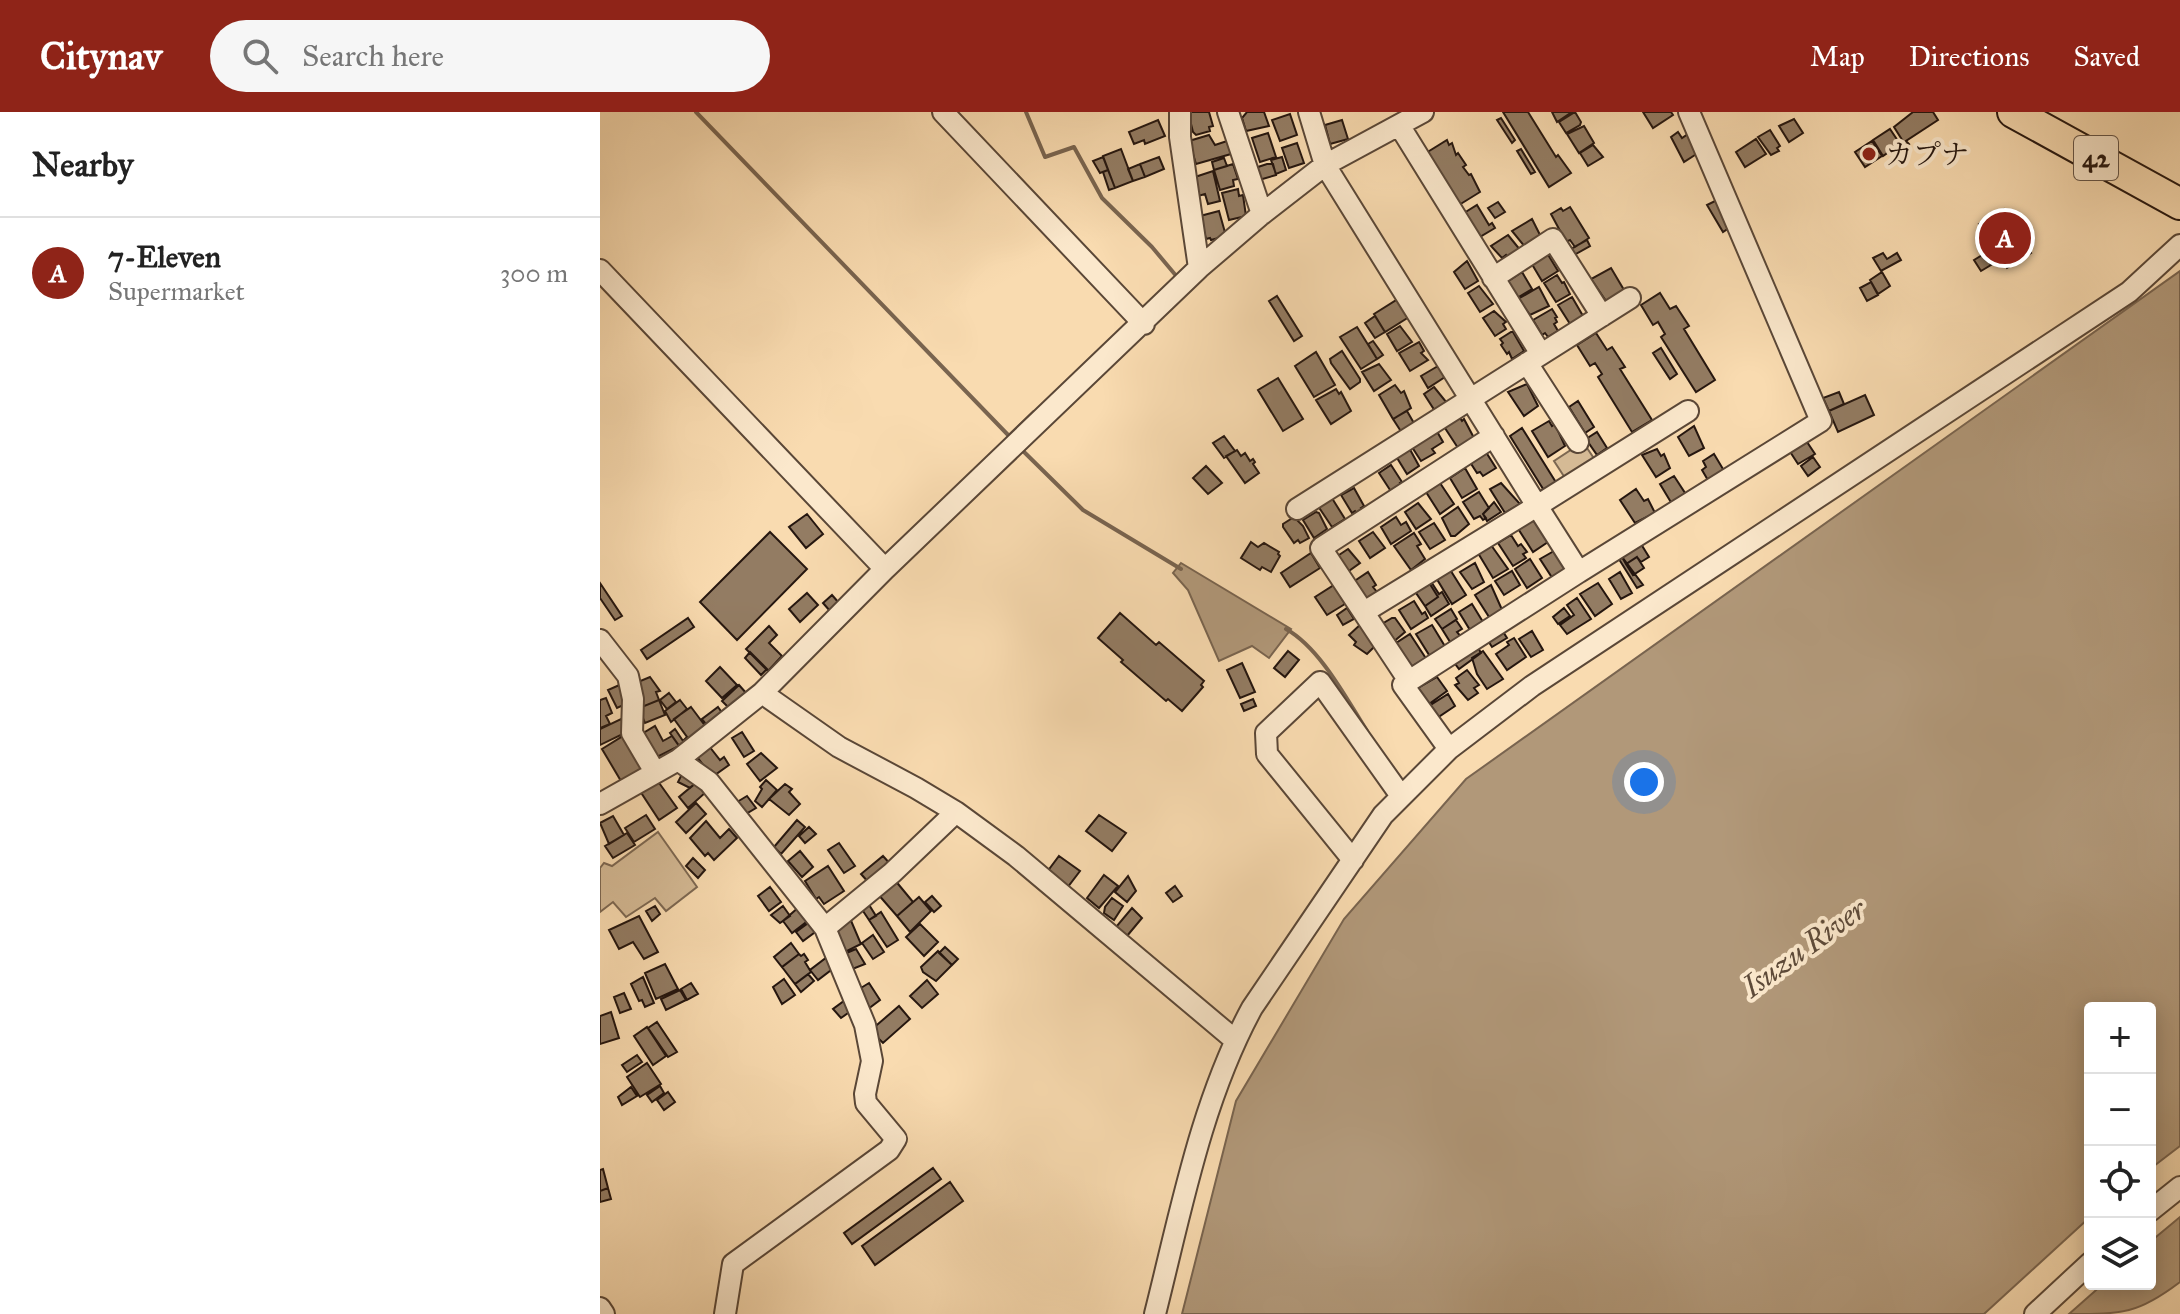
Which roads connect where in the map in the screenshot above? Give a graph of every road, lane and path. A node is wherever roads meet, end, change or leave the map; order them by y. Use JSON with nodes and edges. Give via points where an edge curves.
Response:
{"nodes":[{"id":1,"x":943,"y":112,"type":"edge"},
{"id":2,"x":1180,"y":112,"type":"edge"},
{"id":3,"x":1228,"y":112,"type":"edge"},
{"id":4,"x":1309,"y":112,"type":"edge"},
{"id":5,"x":1423,"y":112,"type":"edge"},
{"id":6,"x":1689,"y":112,"type":"edge"},
{"id":7,"x":2013,"y":112,"type":"edge"},
{"id":8,"x":2055,"y":112,"type":"edge"},
{"id":9,"x":1399,"y":125,"type":"junction"},
{"id":10,"x":1325,"y":165,"type":"junction"},
{"id":11,"x":2180,"y":181,"type":"edge"},
{"id":12,"x":2180,"y":204,"type":"edge"},
{"id":13,"x":1262,"y":214,"type":"junction"},
{"id":14,"x":2180,"y":245,"type":"edge"},
{"id":15,"x":1199,"y":268,"type":"junction"},
{"id":16,"x":600,"y":270,"type":"edge"},
{"id":17,"x":1493,"y":278,"type":"junction"},
{"id":18,"x":1630,"y":298,"type":"dead end"},
{"id":19,"x":1602,"y":316,"type":"junction"},
{"id":20,"x":1138,"y":317,"type":"junction"},
{"id":21,"x":1534,"y":358,"type":"junction"},
{"id":22,"x":1471,"y":398,"type":"junction"},
{"id":23,"x":1688,"y":411,"type":"dead end"},
{"id":24,"x":1494,"y":436,"type":"junction"},
{"id":25,"x":1578,"y":442,"type":"dead end"},
{"id":26,"x":1537,"y":506,"type":"junction"},
{"id":27,"x":1297,"y":509,"type":"dead end"},
{"id":28,"x":885,"y":569,"type":"junction"},
{"id":29,"x":1579,"y":572,"type":"junction"},
{"id":30,"x":1364,"y":612,"type":"junction"},
{"id":31,"x":600,"y":640,"type":"edge"},
{"id":32,"x":1409,"y":681,"type":"junction"},
{"id":33,"x":762,"y":693,"type":"junction"},
{"id":34,"x":1449,"y":749,"type":"junction"},
{"id":35,"x":678,"y":760,"type":"junction"},
{"id":36,"x":655,"y":772,"type":"junction"},
{"id":37,"x":1401,"y":796,"type":"junction"},
{"id":38,"x":600,"y":804,"type":"edge"},
{"id":39,"x":956,"y":812,"type":"junction"},
{"id":40,"x":1353,"y":860,"type":"junction"},
{"id":41,"x":825,"y":928,"type":"junction"},
{"id":42,"x":1235,"y":1040,"type":"junction"},
{"id":43,"x":2180,"y":1187,"type":"edge"},
{"id":44,"x":2156,"y":1206,"type":"edge"},
{"id":45,"x":2084,"y":1269,"type":"edge"},
{"id":46,"x":600,"y":1308,"type":"edge"},
{"id":47,"x":604,"y":1314,"type":"edge"},
{"id":48,"x":725,"y":1314,"type":"edge"},
{"id":49,"x":1155,"y":1314,"type":"edge"},
{"id":50,"x":2035,"y":1314,"type":"edge"}],
"edges":[{"from":1,"to":20,"type":"street"},
{"from":2,"to":15,"type":"street"},
{"from":3,"to":13,"type":"street"},
{"from":4,"to":10,"type":"street"},
{"from":5,"to":9,"type":"street"},
{"from":6,"to":29,"type":"street","via":[[1821,421]]},
{"from":7,"to":12,"type":"highway","number":"42"},
{"from":8,"to":11,"type":"highway","number":"42"},
{"from":9,"to":10,"type":"street"},
{"from":9,"to":17,"type":"street"},
{"from":10,"to":13,"type":"street"},
{"from":10,"to":22,"type":"street"},
{"from":13,"to":15,"type":"street"},
{"from":14,"to":34,"type":"street","via":[[2129,292],[1532,686]]},
{"from":15,"to":20,"type":"street"},
{"from":16,"to":28,"type":"street"},
{"from":17,"to":19,"type":"street","via":[[1553,239]]},
{"from":17,"to":21,"type":"street"},
{"from":18,"to":19,"type":"street"},
{"from":19,"to":21,"type":"street"},
{"from":20,"to":28,"type":"street","via":[[1017,444]]},
{"from":21,"to":22,"type":"street"},
{"from":21,"to":25,"type":"street"},
{"from":22,"to":24,"type":"street"},
{"from":22,"to":27,"type":"street"},
{"from":23,"to":26,"type":"street"},
{"from":24,"to":26,"type":"street"},
{"from":24,"to":30,"type":"street","via":[[1321,548]]},
{"from":26,"to":29,"type":"street"},
{"from":26,"to":30,"type":"street"},
{"from":28,"to":33,"type":"street"},
{"from":29,"to":32,"type":"street"},
{"from":30,"to":32,"type":"street"},
{"from":31,"to":36,"type":"street","via":[[628,676],[632,733]]},
{"from":32,"to":34,"type":"street","via":[[1403,685]]},
{"from":33,"to":35,"type":"street"},
{"from":33,"to":39,"type":"street","via":[[839,747]]},
{"from":34,"to":37,"type":"street"},
{"from":35,"to":36,"type":"street"},
{"from":35,"to":41,"type":"street","via":[[709,782]]},
{"from":36,"to":38,"type":"street"},
{"from":37,"to":40,"type":"street"},
{"from":37,"to":40,"type":"street","via":[[1320,682],[1266,733],[1267,754]]},
{"from":39,"to":41,"type":"street"},
{"from":39,"to":42,"type":"street"},
{"from":40,"to":42,"type":"street"},
{"from":41,"to":48,"type":"street","via":[[865,1025],[872,1061],[866,1103],[896,1139],[889,1150],[733,1264]]},
{"from":42,"to":49,"type":"street","via":[[1203,1129]]},
{"from":43,"to":44,"type":"street"},
{"from":45,"to":50,"type":"street"},
{"from":46,"to":47,"type":"street"}]}
